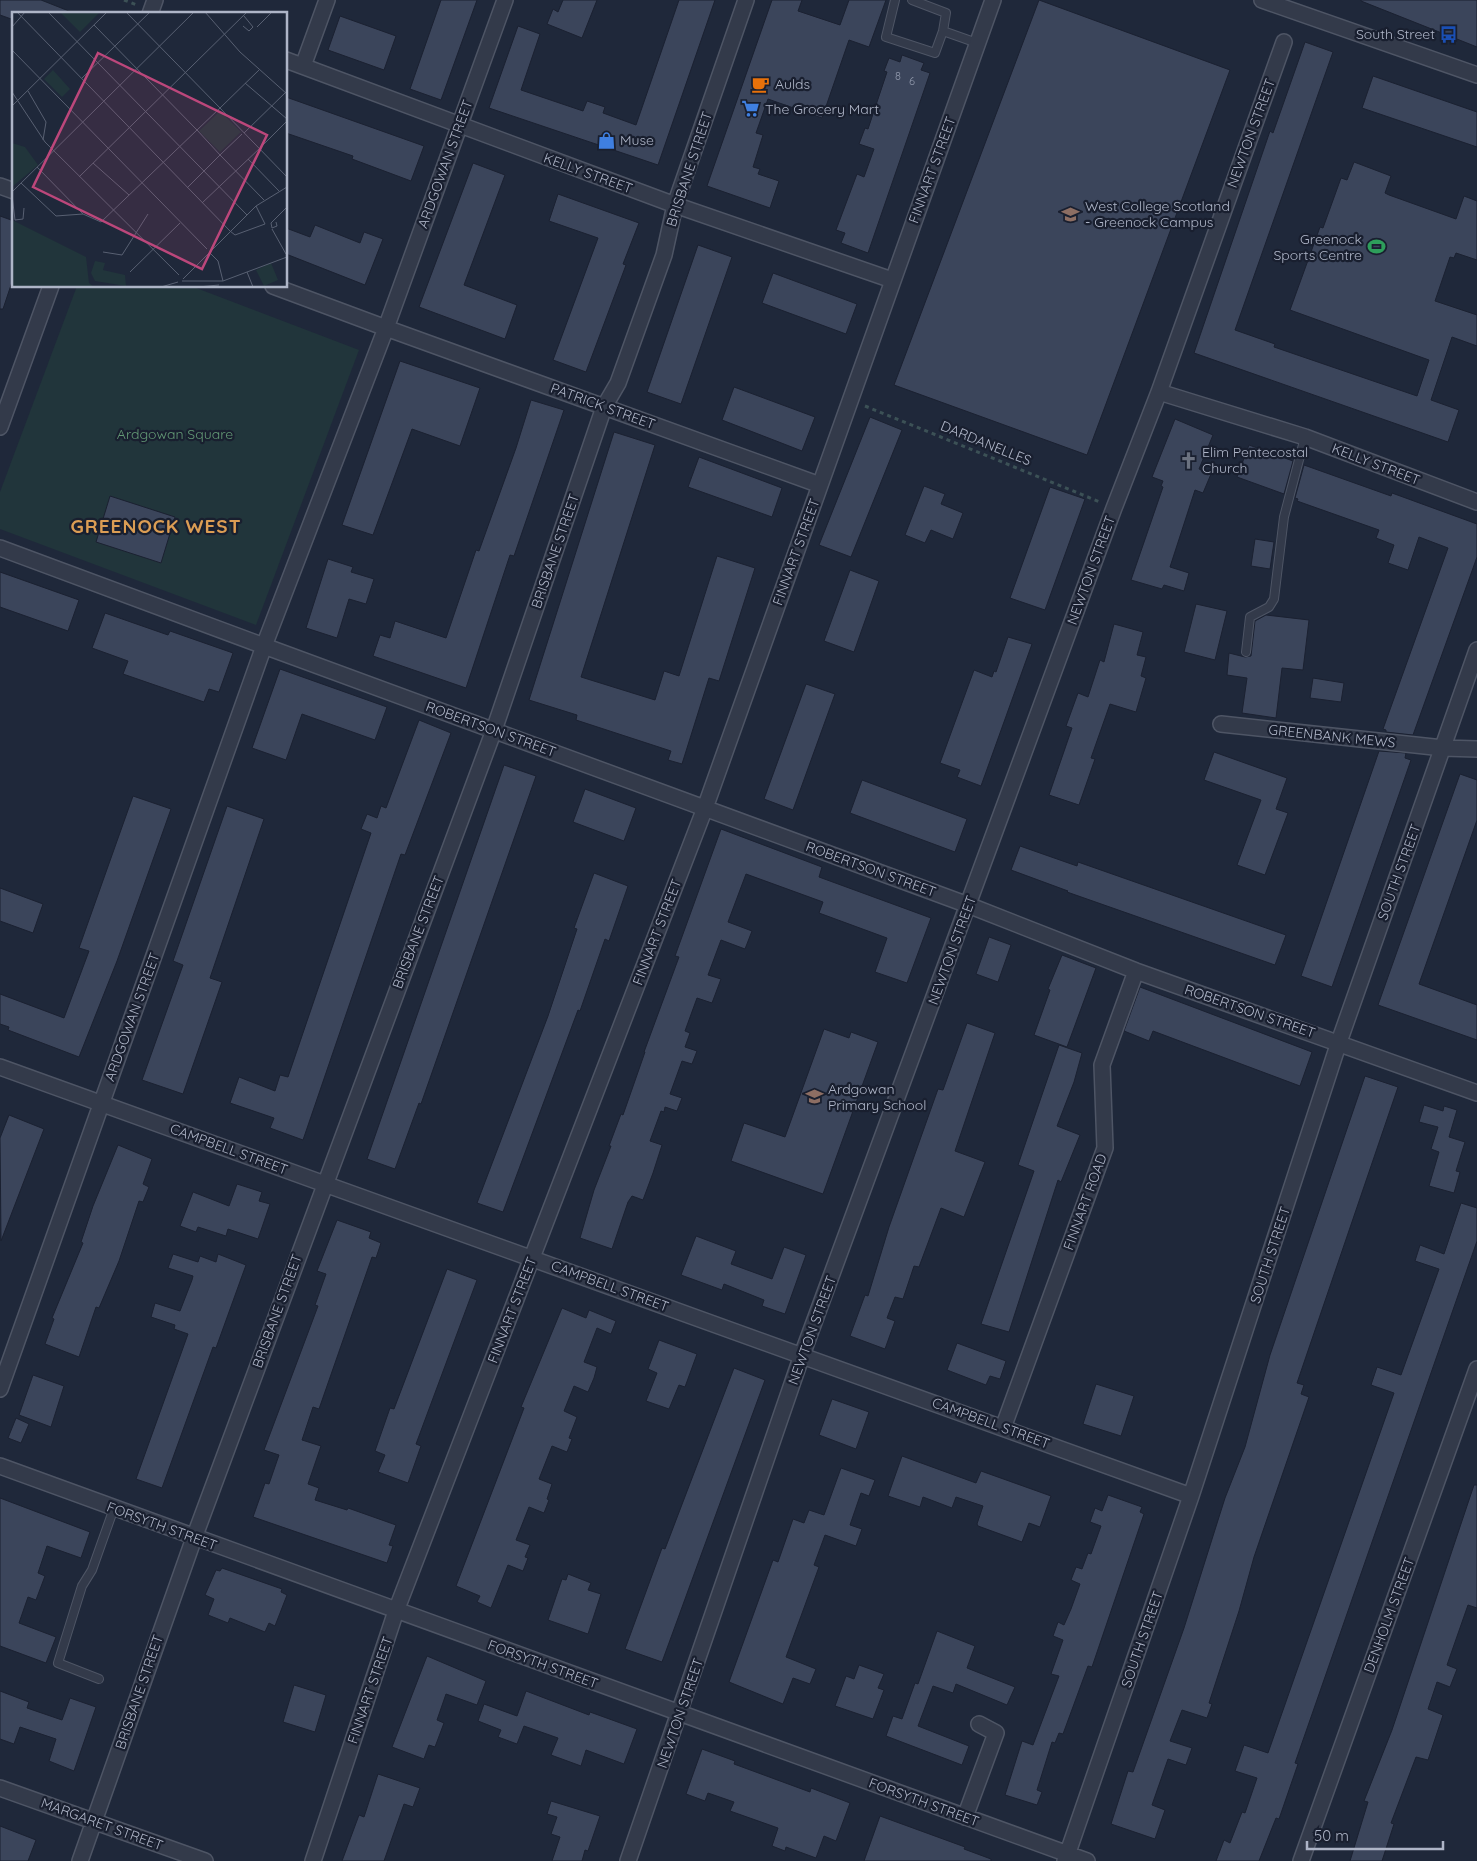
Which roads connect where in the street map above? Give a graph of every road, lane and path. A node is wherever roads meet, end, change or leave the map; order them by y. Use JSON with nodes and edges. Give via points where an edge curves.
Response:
{"nodes":[{"id":1,"x":327,"y":0,"type":"edge"},
{"id":2,"x":504,"y":0,"type":"edge"},
{"id":3,"x":746,"y":0,"type":"edge"},
{"id":4,"x":895,"y":0,"type":"edge"},
{"id":5,"x":912,"y":0,"type":"edge"},
{"id":6,"x":993,"y":0,"type":"edge"},
{"id":7,"x":1262,"y":0,"type":"edge"},
{"id":8,"x":1294,"y":5,"type":"edge"},
{"id":9,"x":943,"y":31,"type":"junction"},
{"id":10,"x":1284,"y":42,"type":"dead end"},
{"id":11,"x":977,"y":43,"type":"junction"},
{"id":12,"x":288,"y":61,"type":"edge"},
{"id":13,"x":303,"y":66,"type":"junction"},
{"id":14,"x":1477,"y":75,"type":"edge"},
{"id":15,"x":459,"y":125,"type":"junction"},
{"id":16,"x":0,"y":186,"type":"edge"},
{"id":17,"x":12,"y":190,"type":"edge"},
{"id":18,"x":675,"y":205,"type":"junction"},
{"id":19,"x":892,"y":280,"type":"junction"},
{"id":20,"x":50,"y":288,"type":"edge"},
{"id":21,"x":278,"y":288,"type":"edge"},
{"id":22,"x":386,"y":328,"type":"junction"},
{"id":23,"x":1159,"y":392,"type":"junction"},
{"id":24,"x":850,"y":400,"type":"junction"},
{"id":25,"x":604,"y":407,"type":"junction"},
{"id":26,"x":0,"y":427,"type":"edge"},
{"id":27,"x":1305,"y":437,"type":"junction"},
{"id":28,"x":820,"y":485,"type":"junction"},
{"id":29,"x":1477,"y":502,"type":"edge"},
{"id":30,"x":1114,"y":508,"type":"junction"},
{"id":31,"x":0,"y":548,"type":"edge"},
{"id":32,"x":264,"y":646,"type":"junction"},
{"id":33,"x":1477,"y":650,"type":"edge"},
{"id":34,"x":1246,"y":652,"type":"dead end"},
{"id":35,"x":1222,"y":724,"type":"dead end"},
{"id":36,"x":494,"y":730,"type":"junction"},
{"id":37,"x":1443,"y":748,"type":"junction"},
{"id":38,"x":1477,"y":749,"type":"edge"},
{"id":39,"x":705,"y":808,"type":"junction"},
{"id":40,"x":968,"y":905,"type":"junction"},
{"id":41,"x":1136,"y":971,"type":"junction"},
{"id":42,"x":1339,"y":1042,"type":"junction"},
{"id":43,"x":0,"y":1067,"type":"edge"},
{"id":44,"x":1477,"y":1094,"type":"edge"},
{"id":45,"x":102,"y":1104,"type":"junction"},
{"id":46,"x":324,"y":1184,"type":"junction"},
{"id":47,"x":531,"y":1258,"type":"junction"},
{"id":48,"x":802,"y":1355,"type":"junction"},
{"id":49,"x":1477,"y":1369,"type":"edge"},
{"id":50,"x":0,"y":1389,"type":"edge"},
{"id":51,"x":1003,"y":1428,"type":"junction"},
{"id":52,"x":0,"y":1466,"type":"edge"},
{"id":53,"x":1191,"y":1496,"type":"junction"},
{"id":54,"x":114,"y":1508,"type":"junction"},
{"id":55,"x":194,"y":1538,"type":"junction"},
{"id":56,"x":396,"y":1611,"type":"junction"},
{"id":57,"x":98,"y":1679,"type":"dead end"},
{"id":58,"x":680,"y":1714,"type":"junction"},
{"id":59,"x":979,"y":1724,"type":"dead end"},
{"id":60,"x":0,"y":1788,"type":"edge"},
{"id":61,"x":965,"y":1817,"type":"junction"},
{"id":62,"x":94,"y":1821,"type":"junction"},
{"id":63,"x":1066,"y":1858,"type":"edge"},
{"id":64,"x":80,"y":1861,"type":"edge"},
{"id":65,"x":205,"y":1861,"type":"edge"},
{"id":66,"x":313,"y":1861,"type":"edge"},
{"id":67,"x":628,"y":1861,"type":"edge"},
{"id":68,"x":1087,"y":1861,"type":"edge"},
{"id":69,"x":1301,"y":1861,"type":"edge"}],
"edges":[{"from":1,"to":13,"type":"street"},
{"from":2,"to":15,"type":"street","name":"ARDGOWAN STREET"},
{"from":3,"to":18,"type":"street","name":"BRISBANE STREET"},
{"from":4,"to":9,"type":"lane","via":[[886,37],[935,53]]},
{"from":5,"to":9,"type":"lane","via":[[946,13]]},
{"from":6,"to":11,"type":"street","name":"FINNART STREET"},
{"from":7,"to":8,"type":"street"},
{"from":8,"to":14,"type":"street"},
{"from":9,"to":11,"type":"lane"},
{"from":10,"to":23,"type":"street","name":"NEWTON STREET"},
{"from":11,"to":19,"type":"street","name":"FINNART STREET"},
{"from":12,"to":13,"type":"street","name":"KELLY STREET"},
{"from":13,"to":15,"type":"street","name":"KELLY STREET"},
{"from":15,"to":18,"type":"street","name":"KELLY STREET"},
{"from":15,"to":22,"type":"street","name":"ARDGOWAN STREET"},
{"from":16,"to":17,"type":"street"},
{"from":18,"to":19,"type":"street","name":"KELLY STREET"},
{"from":18,"to":25,"type":"street","name":"BRISBANE STREET","via":[[664,255],[618,382]]},
{"from":19,"to":24,"type":"street","name":"FINNART STREET"},
{"from":20,"to":26,"type":"street"},
{"from":21,"to":22,"type":"street"},
{"from":22,"to":25,"type":"street","name":"PATRICK STREET"},
{"from":22,"to":32,"type":"street"},
{"from":23,"to":27,"type":"street","name":"KELLY STREET"},
{"from":23,"to":30,"type":"street","name":"NEWTON STREET"},
{"from":24,"to":28,"type":"street","name":"FINNART STREET"},
{"from":24,"to":30,"type":"path","name":"DARDANELLES"},
{"from":25,"to":28,"type":"street","name":"PATRICK STREET"},
{"from":25,"to":36,"type":"street","name":"BRISBANE STREET"},
{"from":27,"to":29,"type":"street","name":"KELLY STREET"},
{"from":27,"to":34,"type":"lane","via":[[1284,517],[1274,599],[1269,607],[1250,617]]},
{"from":28,"to":39,"type":"street","name":"FINNART STREET"},
{"from":30,"to":40,"type":"street","name":"NEWTON STREET"},
{"from":31,"to":32,"type":"street"},
{"from":32,"to":36,"type":"street","name":"ROBERTSON STREET"},
{"from":32,"to":45,"type":"street","name":"ARDGOWAN STREET"},
{"from":33,"to":37,"type":"street","name":"SOUTH STREET"},
{"from":35,"to":37,"type":"street","name":"GREENBANK MEWS"},
{"from":36,"to":39,"type":"street","name":"ROBERTSON STREET"},
{"from":36,"to":46,"type":"street","name":"BRISBANE STREET"},
{"from":37,"to":38,"type":"street","name":"GREENBANK MEWS"},
{"from":37,"to":42,"type":"street","name":"SOUTH STREET"},
{"from":39,"to":40,"type":"street","name":"ROBERTSON STREET"},
{"from":39,"to":47,"type":"street","name":"FINNART STREET"},
{"from":40,"to":41,"type":"street","name":"ROBERTSON STREET"},
{"from":40,"to":48,"type":"street","name":"NEWTON STREET"},
{"from":41,"to":42,"type":"street","name":"ROBERTSON STREET"},
{"from":41,"to":51,"type":"street","name":"FINNART ROAD","via":[[1102,1065],[1105,1148]]},
{"from":42,"to":44,"type":"street","name":"ROBERTSON STREET"},
{"from":42,"to":53,"type":"street","name":"SOUTH STREET"},
{"from":43,"to":45,"type":"street","name":"CAMPBELL STREET"},
{"from":45,"to":46,"type":"street","name":"CAMPBELL STREET"},
{"from":45,"to":50,"type":"street","name":"ARDGOWAN STREET"},
{"from":46,"to":47,"type":"street","name":"CAMPBELL STREET"},
{"from":46,"to":55,"type":"street","name":"BRISBANE STREET"},
{"from":47,"to":48,"type":"street","name":"CAMPBELL STREET"},
{"from":47,"to":56,"type":"street","name":"FINNART STREET"},
{"from":48,"to":51,"type":"street","name":"CAMPBELL STREET"},
{"from":48,"to":58,"type":"street","name":"NEWTON STREET"},
{"from":49,"to":69,"type":"street","name":"DENHOLM STREET"},
{"from":51,"to":53,"type":"street","name":"CAMPBELL STREET"},
{"from":52,"to":54,"type":"street","name":"FORSYTH STREET"},
{"from":53,"to":63,"type":"street","name":"SOUTH STREET"},
{"from":54,"to":55,"type":"street","name":"FORSYTH STREET"},
{"from":54,"to":57,"type":"lane","via":[[92,1570],[82,1586],[58,1663]]},
{"from":55,"to":56,"type":"street","name":"FORSYTH STREET"},
{"from":55,"to":62,"type":"street","name":"BRISBANE STREET"},
{"from":56,"to":58,"type":"street","name":"FORSYTH STREET"},
{"from":56,"to":66,"type":"street","name":"FINNART STREET"},
{"from":58,"to":61,"type":"street","name":"FORSYTH STREET"},
{"from":58,"to":67,"type":"street","name":"NEWTON STREET"},
{"from":59,"to":61,"type":"street","via":[[996,1732]]},
{"from":60,"to":62,"type":"street","name":"MARGARET STREET"},
{"from":61,"to":63,"type":"street","name":"FORSYTH STREET"},
{"from":62,"to":64,"type":"street","name":"BRISBANE STREET"},
{"from":62,"to":65,"type":"street","name":"MARGARET STREET"},
{"from":63,"to":68,"type":"street","name":"FORSYTH STREET"}]}
